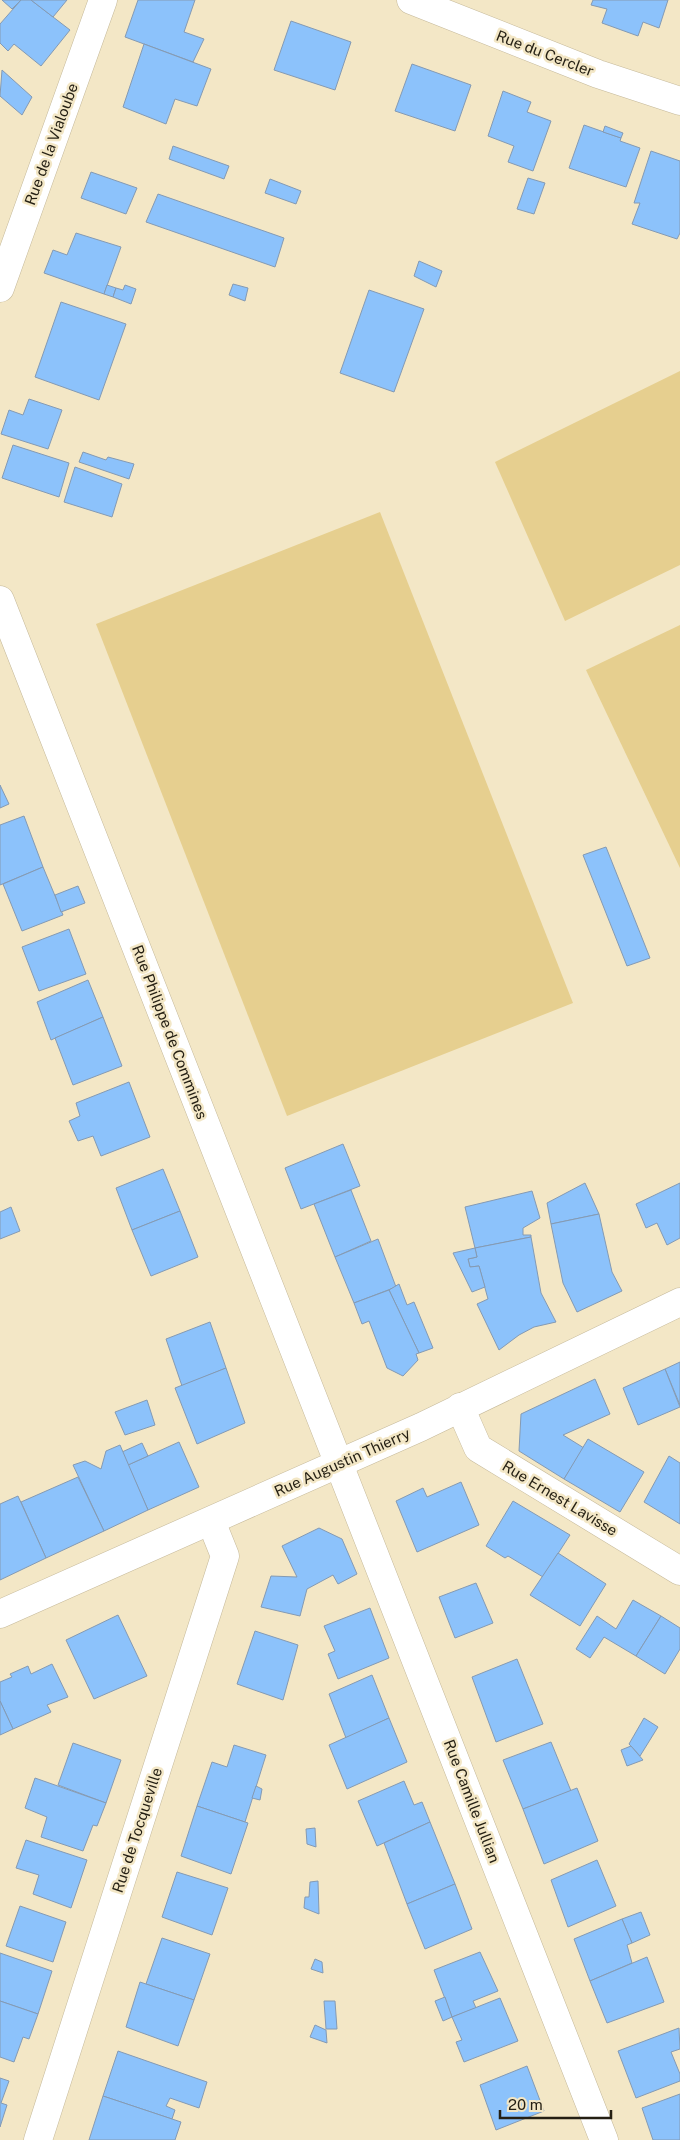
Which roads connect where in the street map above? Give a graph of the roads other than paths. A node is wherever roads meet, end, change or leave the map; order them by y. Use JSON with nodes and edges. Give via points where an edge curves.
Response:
{"nodes":[{"id":1,"x":103,"y":0,"type":"edge"},
{"id":2,"x":411,"y":0,"type":"edge"},
{"id":3,"x":680,"y":101,"type":"edge"},
{"id":4,"x":0,"y":288,"type":"edge"},
{"id":5,"x":0,"y":600,"type":"edge"},
{"id":6,"x":680,"y":1302,"type":"edge"},
{"id":7,"x":460,"y":1407,"type":"junction"},
{"id":8,"x":339,"y":1463,"type":"junction"},
{"id":9,"x":211,"y":1521,"type":"junction"},
{"id":10,"x":680,"y":1571,"type":"edge"},
{"id":11,"x":0,"y":1614,"type":"edge"},
{"id":12,"x":38,"y":2140,"type":"edge"},
{"id":13,"x":604,"y":2140,"type":"edge"}],
"edges":[{"from":1,"to":4,"type":"street","name":"Rue de la Vialoube"},
{"from":2,"to":3,"type":"street","name":"Rue du Cercler","via":[[598,74]]},
{"from":5,"to":8,"type":"street","name":"Rue Philippe de Commines"},
{"from":6,"to":7,"type":"street","name":"Rue Augustin Thierry"},
{"from":7,"to":8,"type":"street","name":"Rue Augustin Thierry"},
{"from":7,"to":10,"type":"street","name":"Rue Ernest Lavisse","via":[[478,1448]]},
{"from":8,"to":9,"type":"street","name":"Rue Augustin Thierry"},
{"from":8,"to":13,"type":"street","name":"Rue Camille Jullian"},
{"from":9,"to":11,"type":"street","name":"Rue Augustin Thierry"},
{"from":9,"to":12,"type":"street","name":"Rue de Tocqueville","via":[[225,1556]]}]}
